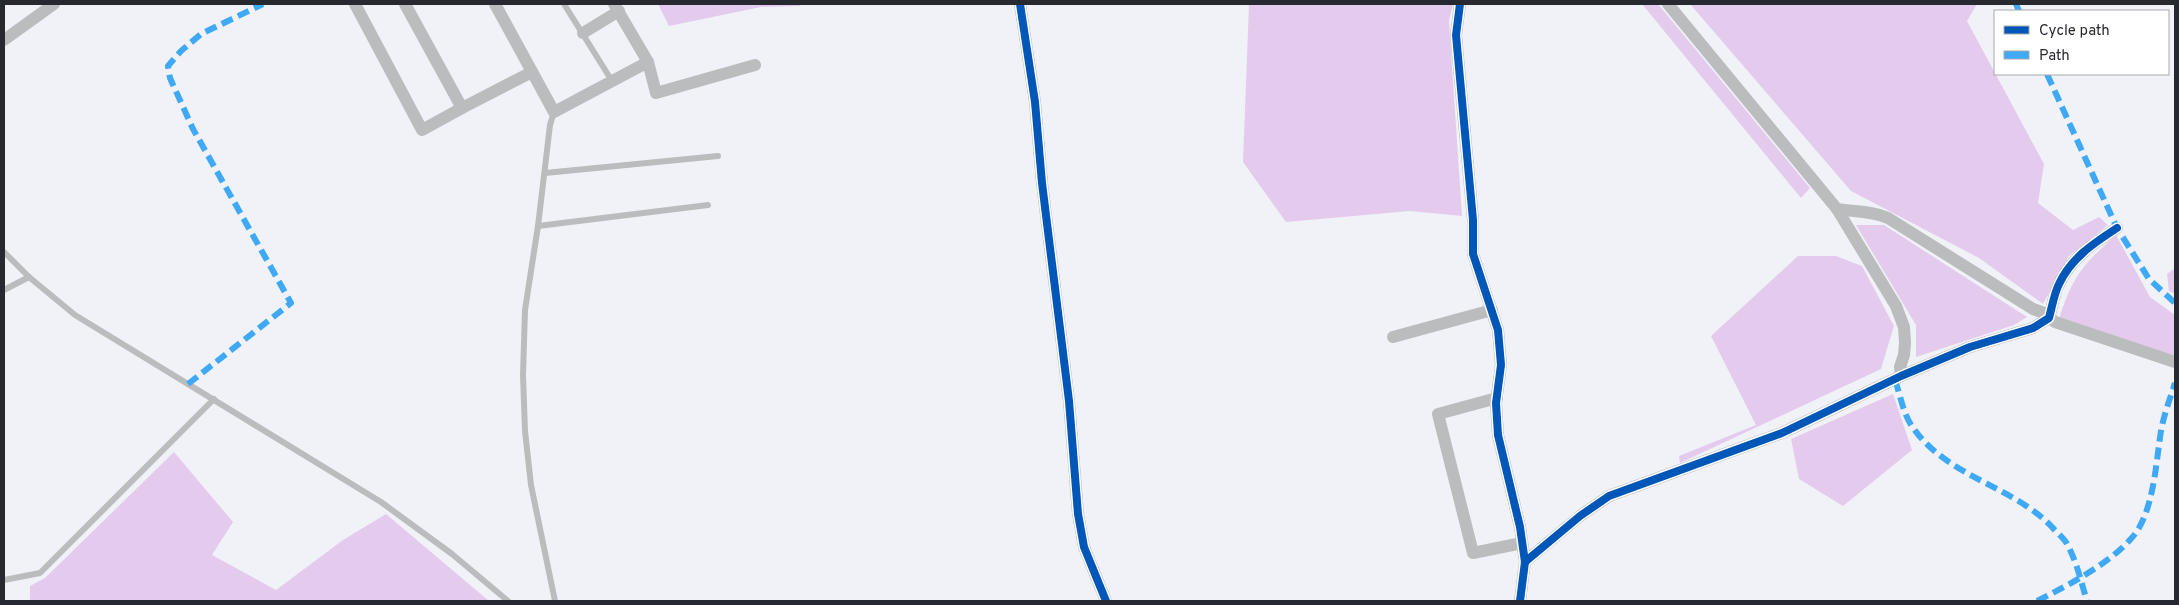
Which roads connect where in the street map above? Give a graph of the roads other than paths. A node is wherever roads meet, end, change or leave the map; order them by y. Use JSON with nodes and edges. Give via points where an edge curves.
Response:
{"nodes":[{"id":1,"x":54,"y":4,"type":"edge"},
{"id":2,"x":355,"y":4,"type":"edge"},
{"id":3,"x":405,"y":4,"type":"edge"},
{"id":4,"x":495,"y":4,"type":"edge"},
{"id":5,"x":564,"y":4,"type":"edge"},
{"id":6,"x":1020,"y":4,"type":"edge"},
{"id":7,"x":1460,"y":4,"type":"edge"},
{"id":8,"x":1668,"y":4,"type":"edge"},
{"id":9,"x":616,"y":8,"type":"edge"},
{"id":10,"x":583,"y":33,"type":"junction"},
{"id":11,"x":4,"y":40,"type":"edge"},
{"id":12,"x":648,"y":62,"type":"junction"},
{"id":13,"x":755,"y":65,"type":"dead end"},
{"id":14,"x":532,"y":72,"type":"junction"},
{"id":15,"x":612,"y":82,"type":"junction"},
{"id":16,"x":462,"y":108,"type":"junction"},
{"id":17,"x":554,"y":112,"type":"junction"},
{"id":18,"x":718,"y":156,"type":"dead end"},
{"id":19,"x":545,"y":173,"type":"junction"},
{"id":20,"x":708,"y":205,"type":"dead end"},
{"id":21,"x":1837,"y":209,"type":"junction"},
{"id":22,"x":538,"y":226,"type":"junction"},
{"id":23,"x":2117,"y":228,"type":"dead end"},
{"id":24,"x":4,"y":252,"type":"edge"},
{"id":25,"x":29,"y":278,"type":"junction"},
{"id":26,"x":4,"y":290,"type":"edge"},
{"id":27,"x":1492,"y":310,"type":"junction"},
{"id":28,"x":2050,"y":318,"type":"junction"},
{"id":29,"x":1393,"y":337,"type":"dead end"},
{"id":30,"x":2175,"y":362,"type":"edge"},
{"id":31,"x":1902,"y":376,"type":"junction"},
{"id":32,"x":1497,"y":398,"type":"junction"},
{"id":33,"x":214,"y":399,"type":"junction"},
{"id":34,"x":1522,"y":543,"type":"junction"},
{"id":35,"x":1525,"y":562,"type":"junction"},
{"id":36,"x":4,"y":580,"type":"edge"},
{"id":37,"x":508,"y":601,"type":"edge"},
{"id":38,"x":555,"y":601,"type":"edge"},
{"id":39,"x":1106,"y":601,"type":"edge"},
{"id":40,"x":1520,"y":601,"type":"edge"}],
"edges":[{"from":1,"to":11,"type":"street"},
{"from":2,"to":16,"type":"street","via":[[422,130]]},
{"from":3,"to":16,"type":"street"},
{"from":4,"to":14,"type":"street"},
{"from":5,"to":10,"type":"lane"},
{"from":6,"to":39,"type":"street","via":[[1035,102],[1069,402],[1078,514],[1084,547]]},
{"from":7,"to":27,"type":"street","via":[[1456,35],[1473,220],[1473,254]]},
{"from":8,"to":21,"type":"street"},
{"from":9,"to":10,"type":"street"},
{"from":9,"to":12,"type":"street"},
{"from":10,"to":15,"type":"lane"},
{"from":12,"to":13,"type":"street","via":[[656,93]]},
{"from":12,"to":15,"type":"street"},
{"from":14,"to":16,"type":"street"},
{"from":14,"to":17,"type":"street"},
{"from":15,"to":17,"type":"street"},
{"from":17,"to":19,"type":"lane"},
{"from":18,"to":19,"type":"lane"},
{"from":19,"to":22,"type":"lane"},
{"from":20,"to":22,"type":"lane"},
{"from":21,"to":28,"type":"street","via":[[1876,213],[1888,218]]},
{"from":21,"to":31,"type":"street","via":[[1896,306],[1904,327]]},
{"from":22,"to":38,"type":"lane","via":[[525,310],[525,431],[531,485]]},
{"from":23,"to":28,"type":"street","via":[[2087,247],[2072,264],[2058,285]]},
{"from":24,"to":25,"type":"lane"},
{"from":25,"to":26,"type":"lane"},
{"from":25,"to":33,"type":"lane","via":[[75,315]]},
{"from":27,"to":29,"type":"street"},
{"from":27,"to":32,"type":"street","via":[[1502,365]]},
{"from":28,"to":30,"type":"street"},
{"from":28,"to":31,"type":"street","via":[[2033,328],[1970,347]]},
{"from":31,"to":35,"type":"street","via":[[1782,433],[1609,496]]},
{"from":32,"to":34,"type":"street","via":[[1498,435]]},
{"from":32,"to":34,"type":"street","via":[[1438,414],[1473,553]]},
{"from":33,"to":36,"type":"lane","via":[[40,573]]},
{"from":33,"to":37,"type":"lane","via":[[381,502],[452,554]]},
{"from":34,"to":35,"type":"street"},
{"from":35,"to":40,"type":"street"}]}
